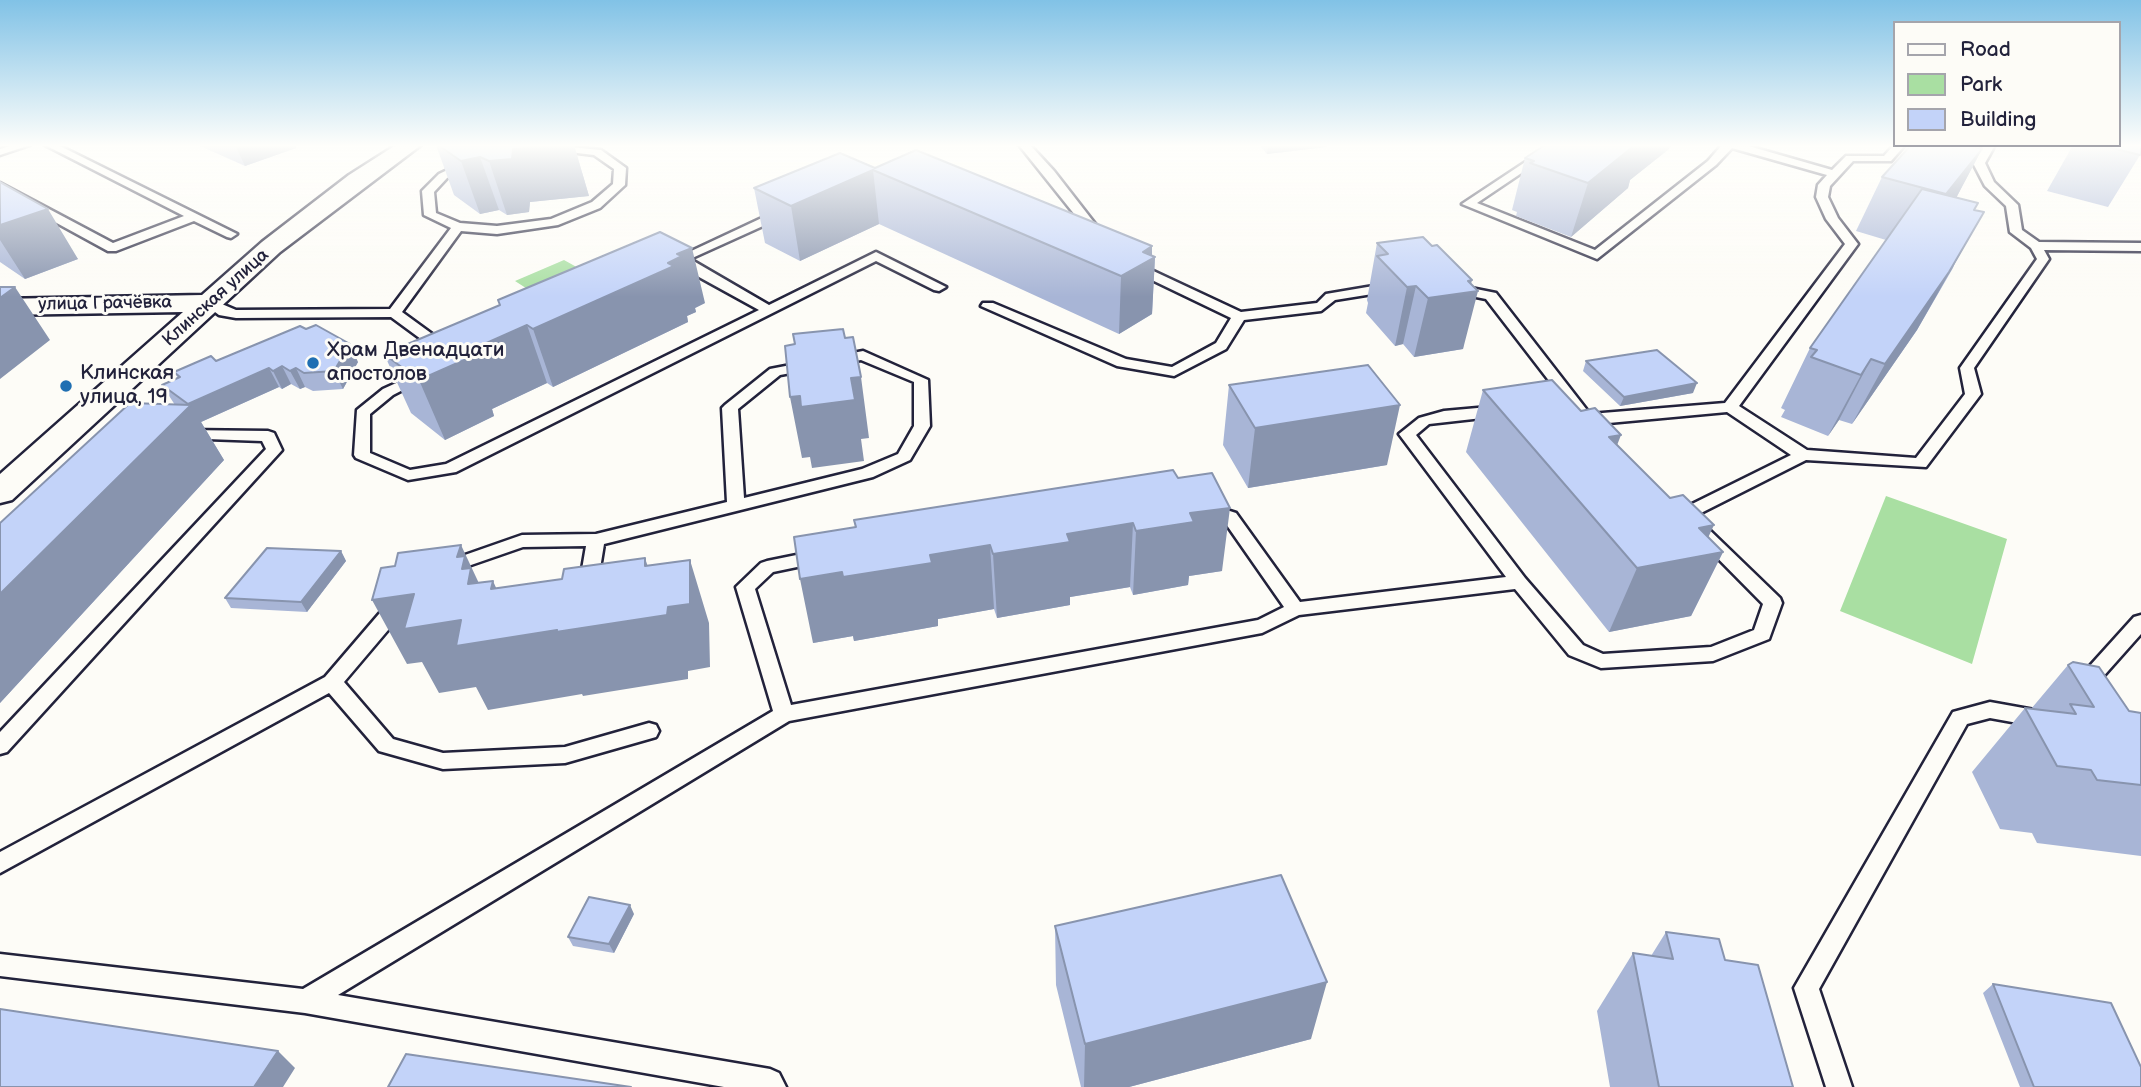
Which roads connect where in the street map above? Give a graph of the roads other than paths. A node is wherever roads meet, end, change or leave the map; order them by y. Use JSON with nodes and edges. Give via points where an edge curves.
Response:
{"nodes":[{"id":1,"x":16,"y":196,"type":"edge"},
{"id":2,"x":154,"y":196,"type":"edge"},
{"id":3,"x":337,"y":196,"type":"edge"},
{"id":4,"x":428,"y":196,"type":"edge"},
{"id":5,"x":607,"y":196,"type":"edge"},
{"id":6,"x":1066,"y":196,"type":"edge"},
{"id":7,"x":1481,"y":196,"type":"edge"},
{"id":8,"x":1671,"y":196,"type":"edge"},
{"id":9,"x":1822,"y":196,"type":"edge"},
{"id":10,"x":2002,"y":196,"type":"edge"},
{"id":11,"x":794,"y":207,"type":"edge"},
{"id":12,"x":195,"y":216,"type":"junction"},
{"id":13,"x":458,"y":227,"type":"junction"},
{"id":14,"x":231,"y":234,"type":"dead end"},
{"id":15,"x":2036,"y":246,"type":"junction"},
{"id":16,"x":2141,"y":247,"type":"edge"},
{"id":17,"x":680,"y":259,"type":"junction"},
{"id":18,"x":662,"y":267,"type":"edge"},
{"id":19,"x":1409,"y":284,"type":"edge"},
{"id":20,"x":1436,"y":285,"type":"edge"},
{"id":21,"x":939,"y":287,"type":"dead end"},
{"id":22,"x":210,"y":303,"type":"junction"},
{"id":23,"x":988,"y":306,"type":"dead end"},
{"id":24,"x":3,"y":309,"type":"edge"},
{"id":25,"x":769,"y":310,"type":"junction"},
{"id":26,"x":394,"y":313,"type":"junction"},
{"id":27,"x":1239,"y":316,"type":"junction"},
{"id":28,"x":1730,"y":407,"type":"junction"},
{"id":29,"x":1522,"y":409,"type":"edge"},
{"id":30,"x":1561,"y":414,"type":"edge"},
{"id":31,"x":1592,"y":425,"type":"junction"},
{"id":32,"x":163,"y":434,"type":"edge"},
{"id":33,"x":1803,"y":455,"type":"junction"},
{"id":34,"x":0,"y":492,"type":"edge"},
{"id":35,"x":736,"y":504,"type":"junction"},
{"id":36,"x":1195,"y":504,"type":"edge"},
{"id":37,"x":596,"y":540,"type":"junction"},
{"id":38,"x":835,"y":553,"type":"edge"},
{"id":39,"x":432,"y":579,"type":"edge"},
{"id":40,"x":1519,"y":582,"type":"junction"},
{"id":41,"x":600,"y":590,"type":"edge"},
{"id":42,"x":413,"y":593,"type":"edge"},
{"id":43,"x":1295,"y":609,"type":"junction"},
{"id":44,"x":2141,"y":622,"type":"edge"},
{"id":45,"x":332,"y":682,"type":"junction"},
{"id":46,"x":784,"y":714,"type":"junction"},
{"id":47,"x":649,"y":731,"type":"dead end"},
{"id":48,"x":0,"y":746,"type":"edge"},
{"id":49,"x":0,"y":863,"type":"edge"},
{"id":50,"x":0,"y":965,"type":"edge"},
{"id":51,"x":305,"y":1001,"type":"junction"},
{"id":52,"x":773,"y":1087,"type":"edge"},
{"id":53,"x":1839,"y":1087,"type":"edge"}],
"edges":[{"from":1,"to":12,"type":"lane","via":[[112,248]]},
{"from":2,"to":12,"type":"lane"},
{"from":3,"to":22,"type":"street","name":"Клинская улица"},
{"from":4,"to":13,"type":"lane","via":[[430,215]]},
{"from":5,"to":13,"type":"lane","via":[[596,205],[554,222],[496,230]]},
{"from":6,"to":27,"type":"lane","via":[[1102,249]]},
{"from":7,"to":8,"type":"lane","via":[[1468,204],[1597,254]]},
{"from":9,"to":28,"type":"lane","via":[[1832,219],[1852,244]]},
{"from":10,"to":15,"type":"lane","via":[[2012,205],[2016,232]]},
{"from":11,"to":17,"type":"lane"},
{"from":12,"to":14,"type":"lane"},
{"from":13,"to":26,"type":"lane"},
{"from":15,"to":16,"type":"lane"},
{"from":15,"to":33,"type":"lane","via":[[2043,259],[1967,368],[1973,394],[1920,463]]},
{"from":17,"to":18,"type":"lane"},
{"from":17,"to":25,"type":"lane"},
{"from":19,"to":27,"type":"lane","via":[[1331,297],[1321,307]]},
{"from":20,"to":31,"type":"lane","via":[[1491,296]]},
{"from":21,"to":25,"type":"lane","via":[[876,256]]},
{"from":22,"to":24,"type":"street","name":"улица Грачёвка"},
{"from":22,"to":26,"type":"lane","via":[[236,314]]},
{"from":22,"to":34,"type":"street","name":"Клинская улица"},
{"from":23,"to":27,"type":"lane","via":[[1122,363],[1174,372],[1221,346]]},
{"from":25,"to":26,"type":"lane","via":[[450,468],[408,475],[362,454],[362,413],[388,392],[459,360]]},
{"from":28,"to":31,"type":"lane"},
{"from":28,"to":33,"type":"lane"},
{"from":29,"to":40,"type":"lane","via":[[1444,416],[1423,421],[1407,435]]},
{"from":30,"to":31,"type":"lane"},
{"from":32,"to":48,"type":"lane","via":[[268,436],[274,450]]},
{"from":33,"to":40,"type":"lane","via":[[1679,510],[1773,603],[1762,634],[1713,654],[1601,661],[1576,650]]},
{"from":35,"to":35,"type":"lane","via":[[867,473],[905,457],[922,426],[921,380],[863,355],[775,372],[730,408]]},
{"from":35,"to":37,"type":"lane"},
{"from":36,"to":43,"type":"lane","via":[[1230,517]]},
{"from":37,"to":39,"type":"lane","via":[[522,541],[452,564]]},
{"from":37,"to":41,"type":"lane","via":[[587,592]]},
{"from":38,"to":46,"type":"lane","via":[[767,567],[745,587]]},
{"from":40,"to":43,"type":"lane"},
{"from":42,"to":45,"type":"lane","via":[[394,607]]},
{"from":43,"to":46,"type":"lane","via":[[1262,626]]},
{"from":44,"to":53,"type":"lane","via":[[2061,714],[1990,710],[1960,718],[1806,988]]},
{"from":45,"to":47,"type":"lane","via":[[386,745],[443,761],[565,755]]},
{"from":45,"to":49,"type":"lane"},
{"from":46,"to":51,"type":"lane"},
{"from":50,"to":51,"type":"lane"},
{"from":51,"to":52,"type":"lane","via":[[770,1082]]}]}
